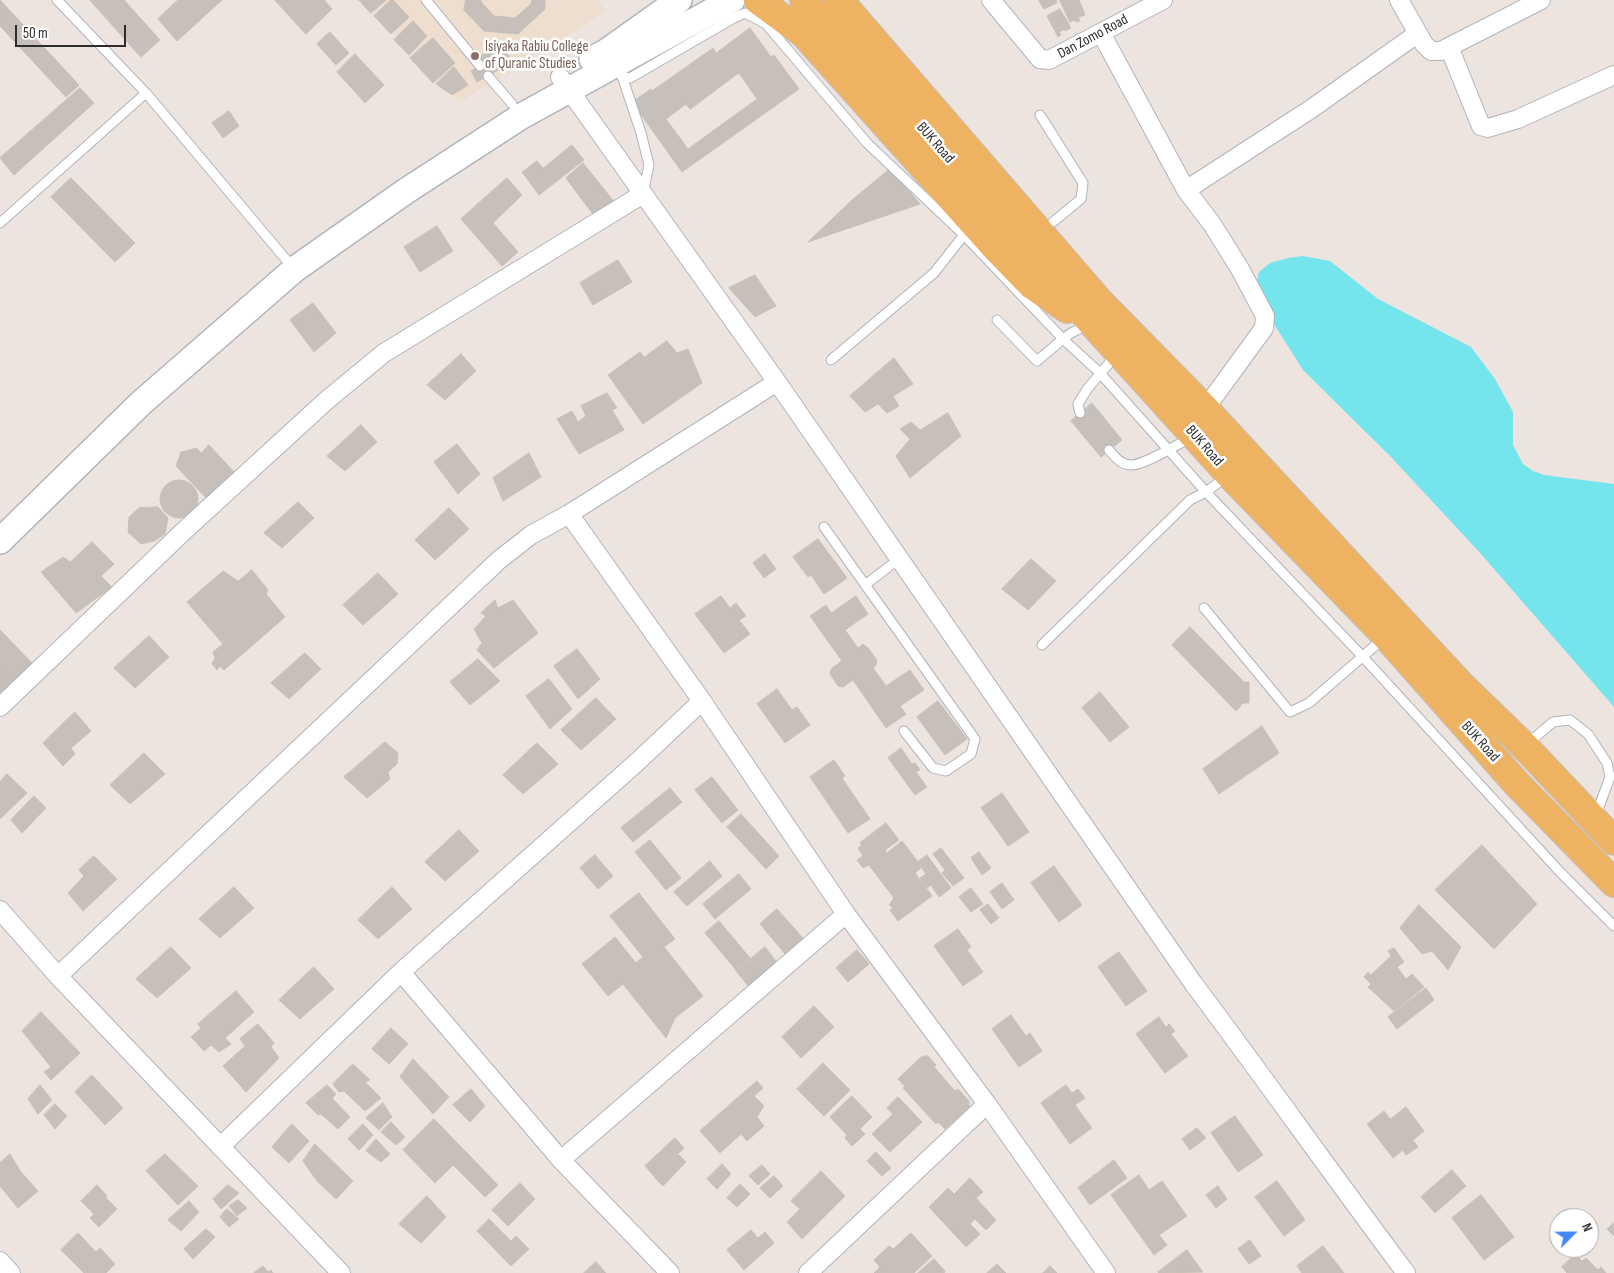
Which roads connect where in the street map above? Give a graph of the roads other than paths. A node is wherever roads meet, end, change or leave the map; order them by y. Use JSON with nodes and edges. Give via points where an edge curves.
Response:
{"nodes":[{"id":1,"x":57,"y":0,"type":"edge"},
{"id":2,"x":426,"y":0,"type":"edge"},
{"id":3,"x":679,"y":0,"type":"edge"},
{"id":4,"x":732,"y":0,"type":"edge"},
{"id":5,"x":758,"y":0,"type":"edge"},
{"id":6,"x":804,"y":0,"type":"edge"},
{"id":7,"x":839,"y":0,"type":"edge"},
{"id":8,"x":863,"y":0,"type":"edge"},
{"id":9,"x":991,"y":0,"type":"edge"},
{"id":10,"x":1163,"y":0,"type":"edge"},
{"id":11,"x":1399,"y":0,"type":"edge"},
{"id":12,"x":1541,"y":0,"type":"edge"},
{"id":13,"x":1101,"y":32,"type":"junction"},
{"id":14,"x":1417,"y":34,"type":"junction"},
{"id":15,"x":1449,"y":47,"type":"junction"},
{"id":16,"x":480,"y":66,"type":"dead end"},
{"id":17,"x":618,"y":71,"type":"junction"},
{"id":18,"x":1614,"y":75,"type":"edge"},
{"id":19,"x":488,"y":76,"type":"dead end"},
{"id":20,"x":565,"y":83,"type":"junction"},
{"id":21,"x":146,"y":93,"type":"junction"},
{"id":22,"x":512,"y":104,"type":"junction"},
{"id":23,"x":1040,"y":116,"type":"dead end"},
{"id":24,"x":1186,"y":190,"type":"junction"},
{"id":25,"x":643,"y":194,"type":"junction"},
{"id":26,"x":1053,"y":222,"type":"junction"},
{"id":27,"x":0,"y":223,"type":"edge"},
{"id":28,"x":968,"y":229,"type":"junction"},
{"id":29,"x":290,"y":263,"type":"junction"},
{"id":30,"x":1096,"y":312,"type":"junction"},
{"id":31,"x":998,"y":320,"type":"dead end"},
{"id":32,"x":1063,"y":339,"type":"junction"},
{"id":33,"x":1119,"y":352,"type":"junction"},
{"id":34,"x":831,"y":360,"type":"dead end"},
{"id":35,"x":1100,"y":373,"type":"junction"},
{"id":36,"x":777,"y":382,"type":"junction"},
{"id":37,"x":1205,"y":409,"type":"junction"},
{"id":38,"x":1080,"y":413,"type":"dead end"},
{"id":39,"x":1195,"y":436,"type":"junction"},
{"id":40,"x":1109,"y":450,"type":"dead end"},
{"id":41,"x":1168,"y":450,"type":"junction"},
{"id":42,"x":1229,"y":474,"type":"junction"},
{"id":43,"x":1206,"y":492,"type":"junction"},
{"id":44,"x":568,"y":514,"type":"junction"},
{"id":45,"x":0,"y":519,"type":"edge"},
{"id":46,"x":824,"y":527,"type":"dead end"},
{"id":47,"x":0,"y":541,"type":"edge"},
{"id":48,"x":899,"y":559,"type":"junction"},
{"id":49,"x":865,"y":584,"type":"junction"},
{"id":50,"x":1204,"y":608,"type":"dead end"},
{"id":51,"x":1386,"y":636,"type":"junction"},
{"id":52,"x":1042,"y":645,"type":"dead end"},
{"id":53,"x":1363,"y":657,"type":"junction"},
{"id":54,"x":702,"y":701,"type":"junction"},
{"id":55,"x":0,"y":707,"type":"edge"},
{"id":56,"x":904,"y":731,"type":"dead end"},
{"id":57,"x":1524,"y":746,"type":"junction"},
{"id":58,"x":1594,"y":820,"type":"junction"},
{"id":59,"x":1614,"y":841,"type":"edge"},
{"id":60,"x":1614,"y":883,"type":"edge"},
{"id":61,"x":0,"y":910,"type":"edge"},
{"id":62,"x":846,"y":914,"type":"junction"},
{"id":63,"x":1614,"y":926,"type":"edge"},
{"id":64,"x":401,"y":972,"type":"junction"},
{"id":65,"x":58,"y":976,"type":"junction"},
{"id":66,"x":987,"y":1104,"type":"junction"},
{"id":67,"x":220,"y":1147,"type":"junction"},
{"id":68,"x":561,"y":1160,"type":"junction"},
{"id":69,"x":0,"y":1261,"type":"edge"},
{"id":70,"x":11,"y":1273,"type":"edge"},
{"id":71,"x":341,"y":1273,"type":"edge"},
{"id":72,"x":670,"y":1273,"type":"edge"},
{"id":73,"x":808,"y":1273,"type":"edge"},
{"id":74,"x":1106,"y":1273,"type":"edge"},
{"id":75,"x":1406,"y":1273,"type":"edge"}],
"edges":[{"from":1,"to":21,"type":"lane"},
{"from":2,"to":16,"type":"lane"},
{"from":3,"to":20,"type":"main road"},
{"from":4,"to":17,"type":"main road"},
{"from":5,"to":28,"type":"main road","via":[[804,34],[889,131]]},
{"from":6,"to":30,"type":"main road","name":"BUK Road"},
{"from":7,"to":30,"type":"main road","name":"BUK Road"},
{"from":8,"to":26,"type":"main road","via":[[926,79]]},
{"from":9,"to":13,"type":"street","name":"Dan Zomo Road","via":[[1040,59],[1049,60]]},
{"from":10,"to":13,"type":"street","name":"Dan Zomo Road"},
{"from":11,"to":14,"type":"street"},
{"from":12,"to":15,"type":"street"},
{"from":13,"to":24,"type":"street"},
{"from":14,"to":15,"type":"street","via":[[1431,51]]},
{"from":14,"to":24,"type":"street","via":[[1311,109]]},
{"from":15,"to":18,"type":"street","via":[[1481,126],[1488,128],[1518,119]]},
{"from":17,"to":20,"type":"main road"},
{"from":17,"to":25,"type":"lane","via":[[642,133],[649,165]]},
{"from":17,"to":28,"type":"lane","via":[[630,78],[745,13],[766,24],[866,143]]},
{"from":19,"to":22,"type":"lane"},
{"from":20,"to":22,"type":"main road"},
{"from":20,"to":25,"type":"street"},
{"from":20,"to":29,"type":"main road","via":[[520,117]]},
{"from":21,"to":27,"type":"lane"},
{"from":21,"to":29,"type":"lane"},
{"from":22,"to":29,"type":"main road","via":[[397,178]]},
{"from":23,"to":26,"type":"lane","via":[[1083,183],[1081,199]]},
{"from":24,"to":37,"type":"street","via":[[1240,269],[1265,320],[1264,328]]},
{"from":25,"to":36,"type":"street"},
{"from":25,"to":55,"type":"street","via":[[384,353],[327,400],[193,522]]},
{"from":26,"to":30,"type":"main road","via":[[1083,267]]},
{"from":28,"to":30,"type":"main road","via":[[1056,303]]},
{"from":28,"to":32,"type":"lane"},
{"from":28,"to":34,"type":"lane","via":[[934,273]]},
{"from":29,"to":45,"type":"main road","via":[[131,392]]},
{"from":29,"to":47,"type":"main road"},
{"from":30,"to":32,"type":"lane"},
{"from":30,"to":33,"type":"main road","name":"BUK Road"},
{"from":30,"to":37,"type":"main road","name":"BUK Road"},
{"from":31,"to":32,"type":"lane","via":[[1037,361]]},
{"from":32,"to":35,"type":"lane"},
{"from":33,"to":35,"type":"lane"},
{"from":33,"to":39,"type":"main road","name":"BUK Road"},
{"from":35,"to":38,"type":"lane","via":[[1078,404]]},
{"from":35,"to":41,"type":"lane"},
{"from":36,"to":44,"type":"street"},
{"from":36,"to":48,"type":"street"},
{"from":37,"to":57,"type":"main road","name":"BUK Road","via":[[1460,684]]},
{"from":39,"to":41,"type":"lane"},
{"from":39,"to":42,"type":"main road","name":"BUK Road"},
{"from":40,"to":41,"type":"lane","via":[[1119,462],[1131,465]]},
{"from":41,"to":43,"type":"lane"},
{"from":42,"to":43,"type":"lane"},
{"from":42,"to":51,"type":"main road","name":"BUK Road"},
{"from":43,"to":52,"type":"lane","via":[[1190,500]]},
{"from":43,"to":53,"type":"lane"},
{"from":44,"to":54,"type":"street"},
{"from":44,"to":65,"type":"street","via":[[499,560]]},
{"from":46,"to":49,"type":"lane"},
{"from":48,"to":49,"type":"lane"},
{"from":48,"to":75,"type":"street","via":[[1193,983]]},
{"from":49,"to":56,"type":"lane","via":[[975,739],[970,754],[946,771],[933,768]]},
{"from":50,"to":53,"type":"lane","via":[[1290,712],[1309,703]]},
{"from":51,"to":53,"type":"lane"},
{"from":51,"to":60,"type":"main road","name":"BUK Road","via":[[1517,784]]},
{"from":53,"to":63,"type":"lane","via":[[1560,872]]},
{"from":54,"to":62,"type":"street"},
{"from":54,"to":64,"type":"street"},
{"from":57,"to":58,"type":"main road","name":"BUK Road"},
{"from":57,"to":58,"type":"lane","via":[[1553,722],[1570,720],[1588,734],[1607,763],[1610,777]]},
{"from":58,"to":59,"type":"main road","name":"BUK Road"},
{"from":61,"to":65,"type":"street"},
{"from":62,"to":66,"type":"street"},
{"from":62,"to":68,"type":"street"},
{"from":64,"to":67,"type":"street"},
{"from":64,"to":68,"type":"street"},
{"from":65,"to":67,"type":"street"},
{"from":66,"to":73,"type":"street"},
{"from":66,"to":74,"type":"street"},
{"from":67,"to":71,"type":"street"},
{"from":68,"to":72,"type":"street"},
{"from":69,"to":70,"type":"street"}]}
